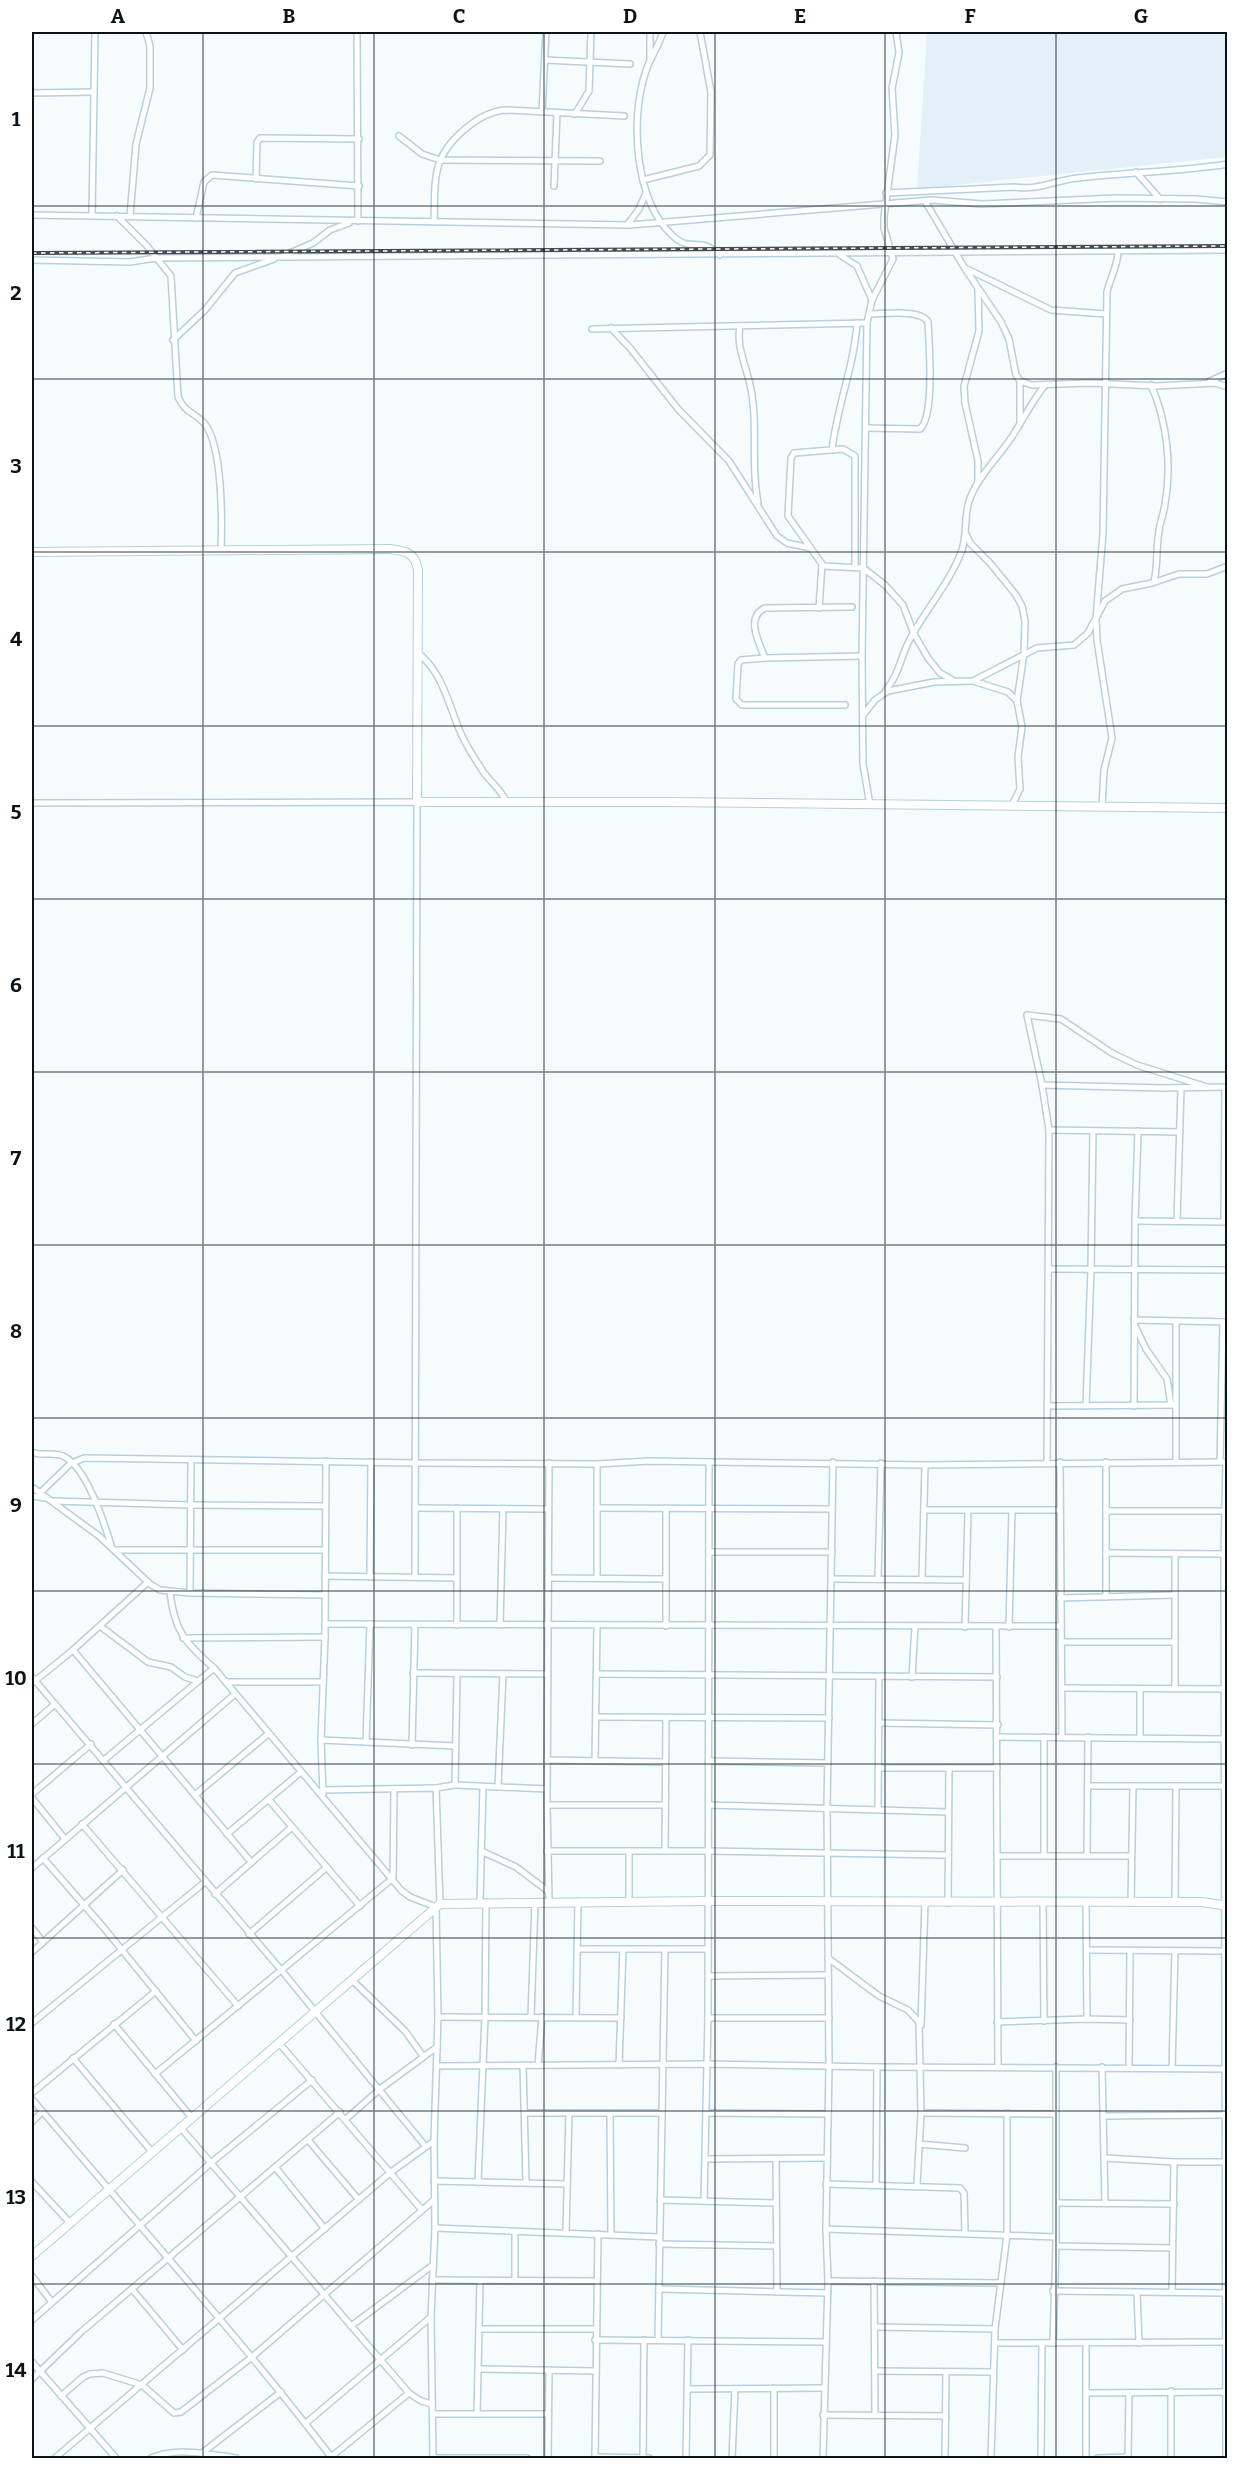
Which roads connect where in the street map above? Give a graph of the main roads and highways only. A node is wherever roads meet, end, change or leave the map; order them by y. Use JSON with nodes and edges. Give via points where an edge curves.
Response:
{"nodes":[{"id":1,"x":32,"y":552,"type":"edge"},
{"id":2,"x":1227,"y":808,"type":"edge"},
{"id":3,"x":1226,"y":1906,"type":"edge"},
{"id":4,"x":32,"y":2256,"type":"edge"}],
"edges":[{"from":1,"to":2,"type":"main road","via":[[408,552],[415,558],[418,570],[417,802]]},
{"from":3,"to":4,"type":"main road","via":[[1043,1901],[549,1901],[438,1906]]}]}
